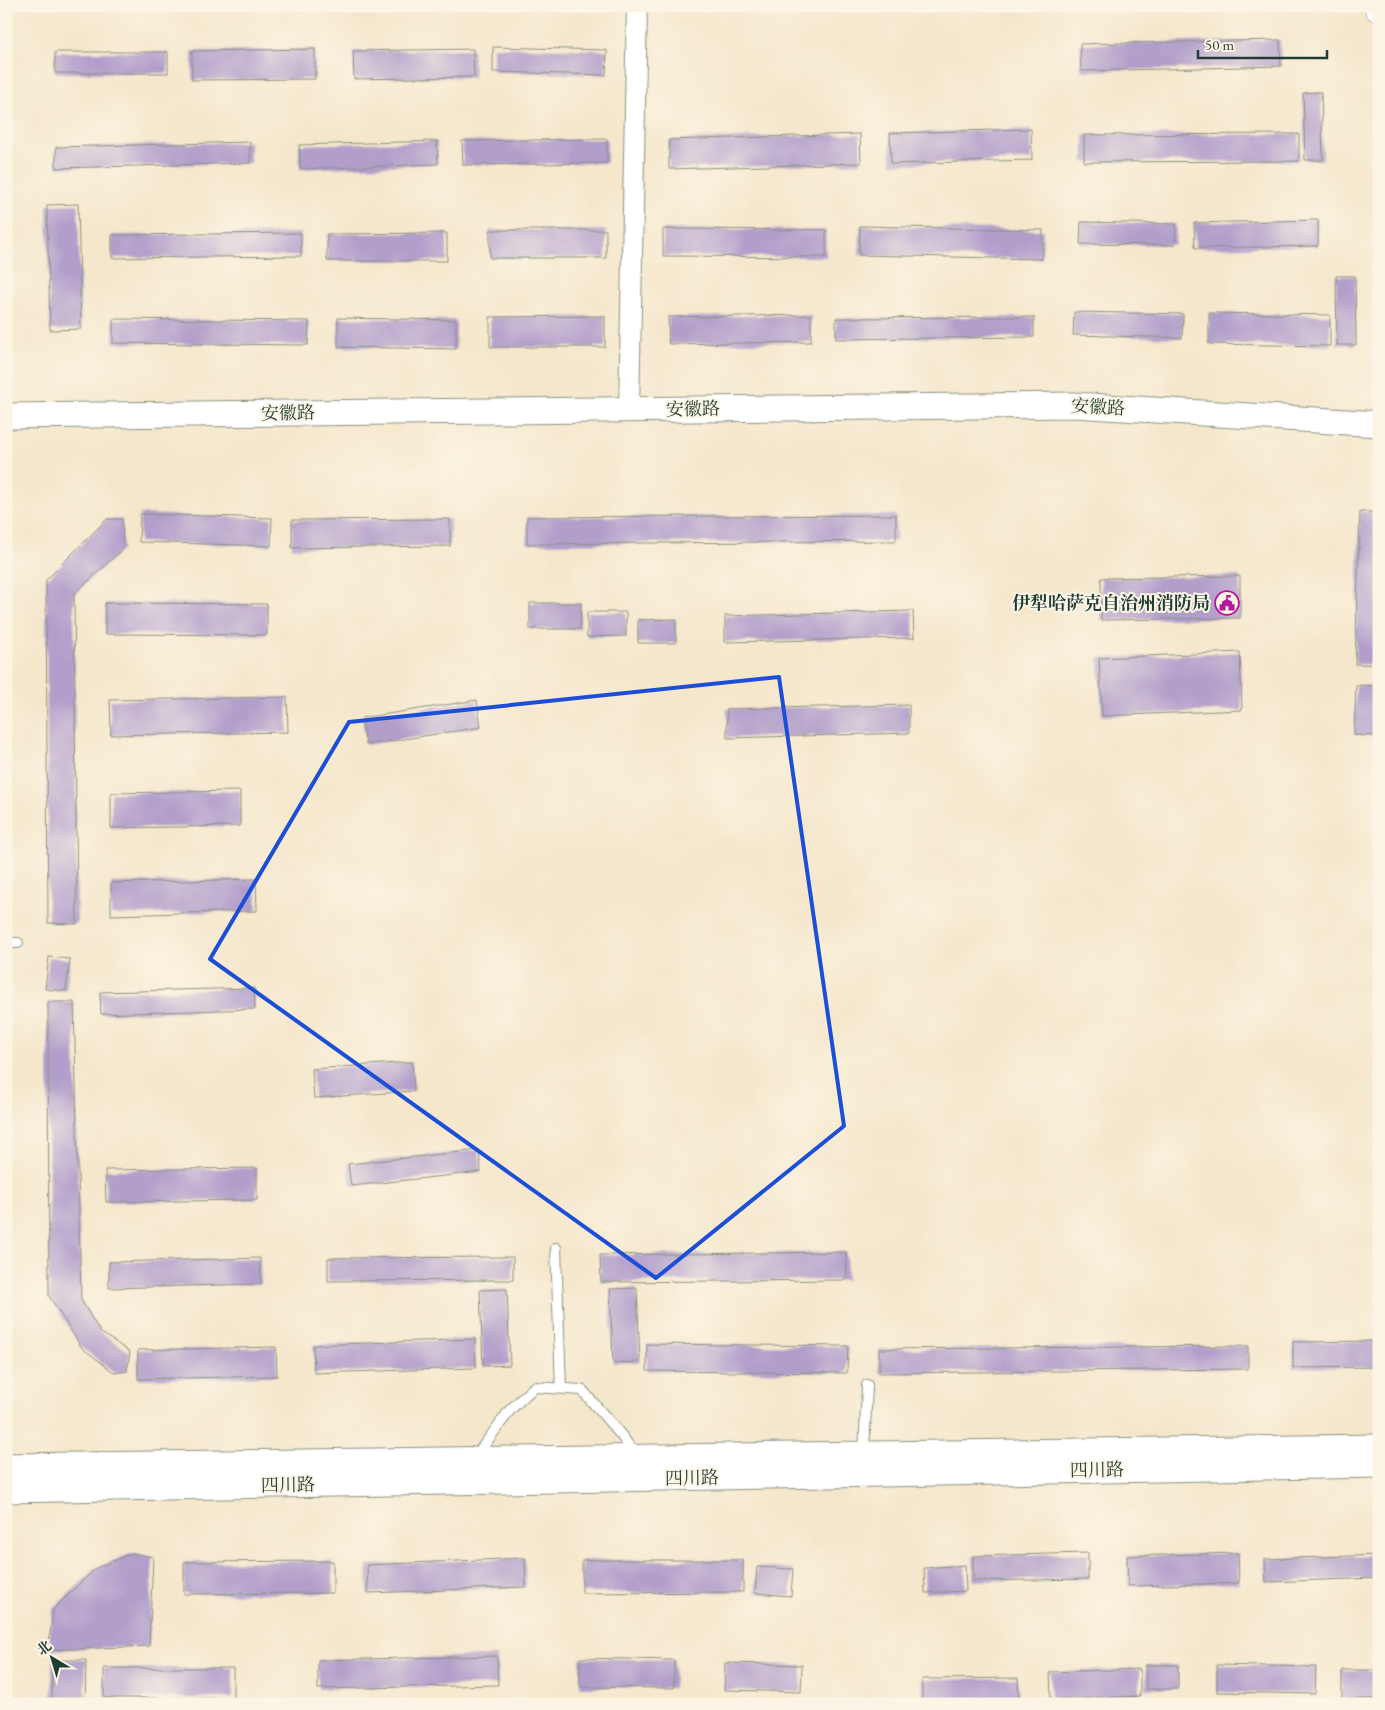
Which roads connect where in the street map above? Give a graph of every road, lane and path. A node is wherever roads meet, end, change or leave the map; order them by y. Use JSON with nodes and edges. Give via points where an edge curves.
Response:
{"nodes":[{"id":1,"x":637,"y":6,"type":"edge"},
{"id":2,"x":629,"y":410,"type":"junction"},
{"id":3,"x":6,"y":416,"type":"edge"},
{"id":4,"x":1379,"y":424,"type":"edge"},
{"id":5,"x":6,"y":943,"type":"edge"},
{"id":6,"x":18,"y":943,"type":"dead end"},
{"id":7,"x":556,"y":1248,"type":"dead end"},
{"id":8,"x":867,"y":1385,"type":"dead end"},
{"id":9,"x":561,"y":1388,"type":"junction"},
{"id":10,"x":1379,"y":1447,"type":"edge"},
{"id":11,"x":864,"y":1455,"type":"junction"},
{"id":12,"x":638,"y":1458,"type":"junction"},
{"id":13,"x":473,"y":1460,"type":"junction"},
{"id":14,"x":1379,"y":1465,"type":"edge"},
{"id":15,"x":6,"y":1466,"type":"edge"},
{"id":16,"x":6,"y":1490,"type":"edge"}],
"edges":[{"from":1,"to":2,"type":"street"},
{"from":2,"to":3,"type":"street","name":"安徽路"},
{"from":2,"to":4,"type":"street","name":"安徽路","via":[[1074,405]]},
{"from":5,"to":6,"type":"lane"},
{"from":7,"to":9,"type":"lane"},
{"from":8,"to":11,"type":"lane"},
{"from":9,"to":12,"type":"lane","via":[[582,1390]]},
{"from":9,"to":13,"type":"lane","via":[[534,1387],[510,1410]]},
{"from":10,"to":11,"type":"street","name":"四川路"},
{"from":11,"to":12,"type":"street","name":"四川路"},
{"from":12,"to":13,"type":"street","name":"四川路"},
{"from":13,"to":15,"type":"street","name":"四川路"},
{"from":14,"to":16,"type":"street","name":"四川路"}]}
